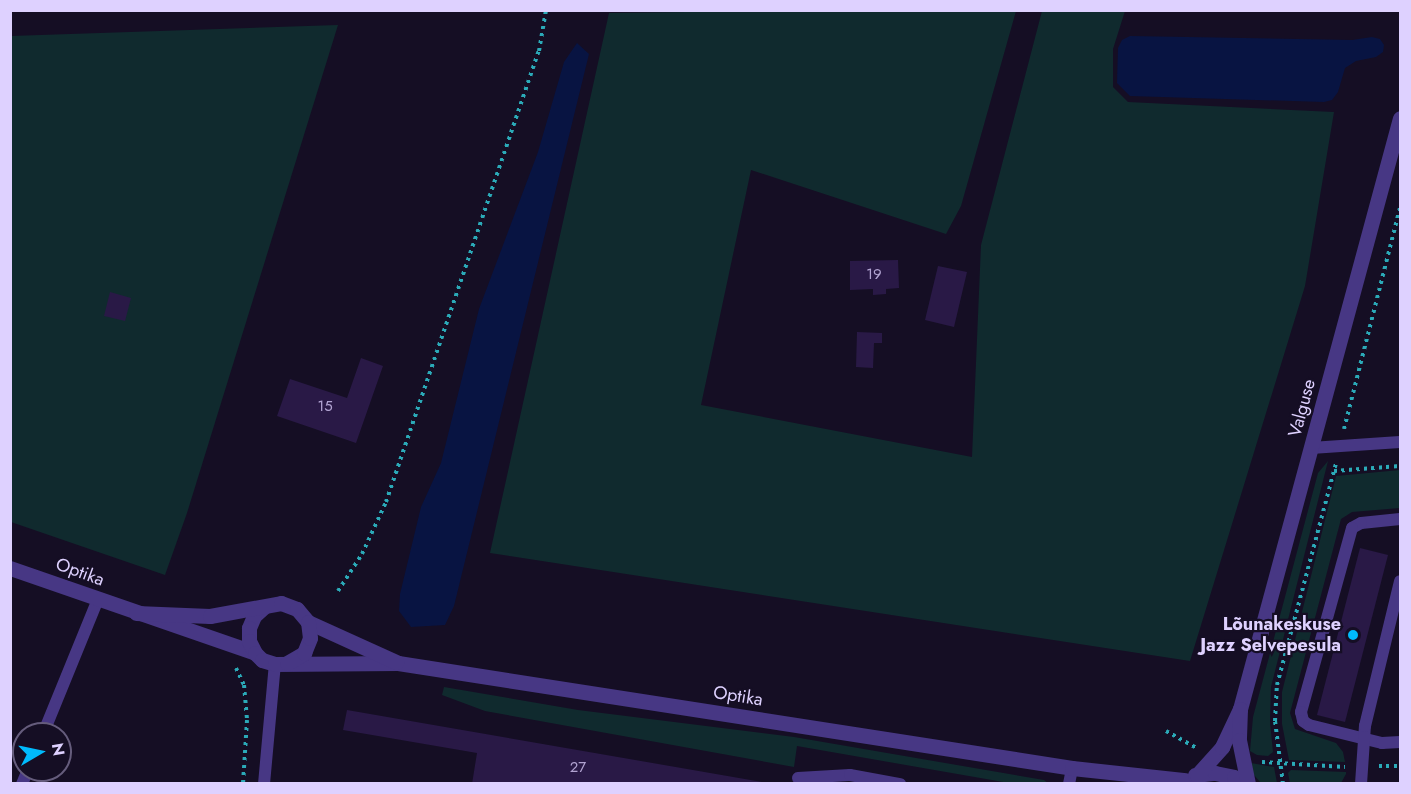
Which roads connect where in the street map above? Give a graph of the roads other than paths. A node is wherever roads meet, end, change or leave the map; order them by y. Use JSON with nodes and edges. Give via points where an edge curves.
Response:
{"nodes":[{"id":1,"x":1401,"y":118,"type":"edge"},
{"id":2,"x":1401,"y":442,"type":"edge"},
{"id":3,"x":1311,"y":448,"type":"junction"},
{"id":4,"x":1401,"y":519,"type":"edge"},
{"id":5,"x":10,"y":568,"type":"edge"},
{"id":6,"x":1401,"y":581,"type":"edge"},
{"id":7,"x":98,"y":600,"type":"junction"},
{"id":8,"x":264,"y":607,"type":"junction"},
{"id":9,"x":136,"y":613,"type":"junction"},
{"id":10,"x":308,"y":622,"type":"junction"},
{"id":11,"x":255,"y":653,"type":"junction"},
{"id":12,"x":398,"y":663,"type":"junction"},
{"id":13,"x":275,"y":664,"type":"junction"},
{"id":14,"x":1240,"y":708,"type":"junction"},
{"id":15,"x":47,"y":722,"type":"edge"},
{"id":16,"x":1363,"y":740,"type":"junction"},
{"id":17,"x":1401,"y":742,"type":"edge"},
{"id":18,"x":1070,"y":776,"type":"edge"},
{"id":19,"x":798,"y":778,"type":"dead end"},
{"id":20,"x":1187,"y":779,"type":"edge"},
{"id":21,"x":264,"y":783,"type":"edge"},
{"id":22,"x":900,"y":783,"type":"edge"},
{"id":23,"x":1111,"y":783,"type":"edge"},
{"id":24,"x":1245,"y":783,"type":"edge"},
{"id":25,"x":1361,"y":783,"type":"edge"}],
"edges":[{"from":1,"to":3,"type":"street","name":"Valguse"},
{"from":2,"to":3,"type":"lane"},
{"from":3,"to":14,"type":"street","name":"Valguse"},
{"from":4,"to":16,"type":"lane","via":[[1361,523],[1353,528],[1302,709],[1303,721],[1309,725]]},
{"from":5,"to":7,"type":"street","name":"Optika"},
{"from":6,"to":16,"type":"lane"},
{"from":7,"to":9,"type":"street","name":"Optika"},
{"from":7,"to":15,"type":"lane"},
{"from":8,"to":9,"type":"street","name":"Optika","via":[[210,616]]},
{"from":8,"to":10,"type":"street","via":[[280,603],[297,609]]},
{"from":8,"to":11,"type":"street","via":[[249,628],[249,641]]},
{"from":9,"to":11,"type":"street","name":"Optika"},
{"from":10,"to":12,"type":"street"},
{"from":10,"to":13,"type":"street","via":[[310,638],[304,653],[291,662]]},
{"from":11,"to":13,"type":"street"},
{"from":12,"to":13,"type":"street"},
{"from":12,"to":18,"type":"street","name":"Optika"},
{"from":13,"to":21,"type":"lane"},
{"from":14,"to":20,"type":"street","name":"Valguse","via":[[1217,754]]},
{"from":14,"to":24,"type":"street","name":"Valguse"},
{"from":16,"to":17,"type":"lane"},
{"from":16,"to":25,"type":"lane"},
{"from":18,"to":20,"type":"street","name":"Optika"},
{"from":18,"to":23,"type":"street","name":"Optika"},
{"from":19,"to":22,"type":"lane","via":[[850,775]]},
{"from":20,"to":24,"type":"street","name":"Optika","via":[[1215,773]]}]}
